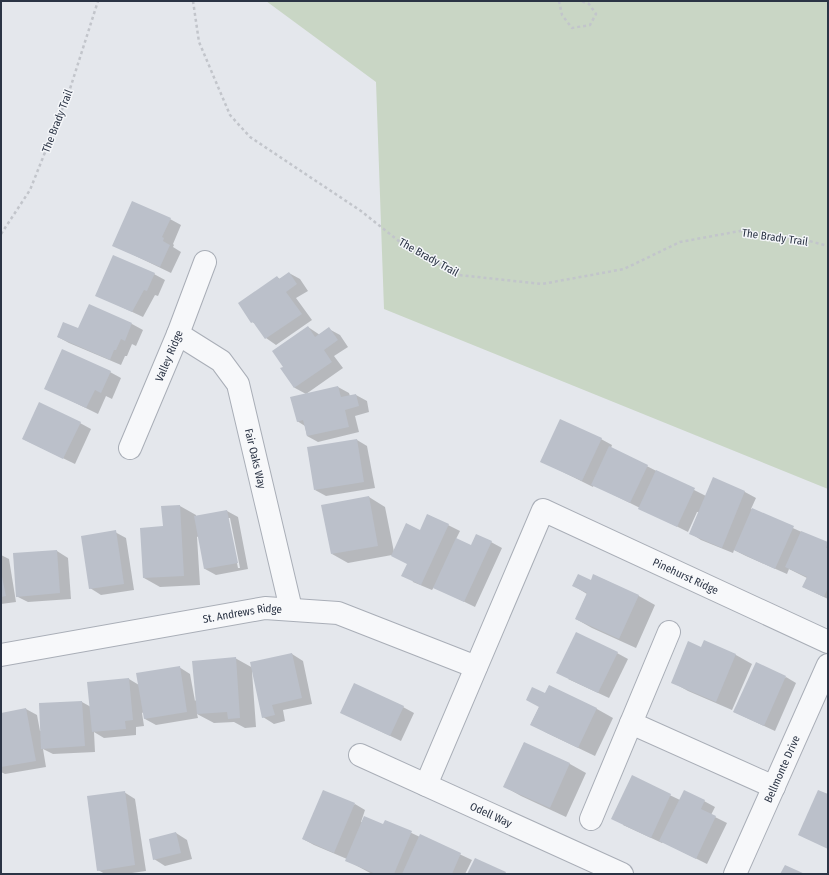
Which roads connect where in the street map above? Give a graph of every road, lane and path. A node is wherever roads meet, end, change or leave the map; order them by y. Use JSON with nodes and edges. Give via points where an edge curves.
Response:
{"nodes":[{"id":1,"x":98,"y":1,"type":"edge"},
{"id":2,"x":193,"y":1,"type":"edge"},
{"id":3,"x":559,"y":1,"type":"edge"},
{"id":4,"x":580,"y":1,"type":"edge"},
{"id":5,"x":1,"y":234,"type":"edge"},
{"id":6,"x":828,"y":246,"type":"edge"},
{"id":7,"x":205,"y":262,"type":"dead end"},
{"id":8,"x":178,"y":334,"type":"junction"},
{"id":9,"x":130,"y":448,"type":"dead end"},
{"id":10,"x":291,"y":609,"type":"junction"},
{"id":11,"x":669,"y":632,"type":"dead end"},
{"id":12,"x":828,"y":642,"type":"edge"},
{"id":13,"x":1,"y":655,"type":"edge"},
{"id":14,"x":828,"y":665,"type":"edge"},
{"id":15,"x":476,"y":667,"type":"junction"},
{"id":16,"x":631,"y":723,"type":"junction"},
{"id":17,"x":360,"y":755,"type":"dead end"},
{"id":18,"x":426,"y":785,"type":"junction"},
{"id":19,"x":774,"y":787,"type":"junction"},
{"id":20,"x":591,"y":820,"type":"dead end"},
{"id":21,"x":622,"y":874,"type":"edge"},
{"id":22,"x":735,"y":874,"type":"edge"}],
"edges":[{"from":1,"to":5,"type":"path","name":"The Brady Trail","via":[[69,92],[30,190]]},
{"from":2,"to":6,"type":"path","name":"The Brady Trail","via":[[199,42],[205,57],[230,115],[250,137],[361,211],[405,246],[459,275],[542,284],[624,269],[680,242],[740,231],[802,239]]},
{"from":3,"to":4,"type":"path","via":[[562,15],[572,28],[590,26],[596,14],[589,4]]},
{"from":7,"to":8,"type":"street","name":"Valley Ridge"},
{"from":8,"to":9,"type":"street","name":"Valley Ridge"},
{"from":8,"to":10,"type":"street","name":"Fair Oaks Way","via":[[222,362],[238,384]]},
{"from":10,"to":13,"type":"street","name":"St. Andrews Ridge","via":[[265,608]]},
{"from":10,"to":15,"type":"street","name":"St. Andrews Ridge","via":[[338,613]]},
{"from":11,"to":16,"type":"street"},
{"from":12,"to":15,"type":"street","name":"Pinehurst Ridge","via":[[543,510]]},
{"from":14,"to":19,"type":"street","name":"Bellmonte Drive"},
{"from":15,"to":18,"type":"street"},
{"from":16,"to":19,"type":"street"},
{"from":16,"to":20,"type":"street"},
{"from":17,"to":18,"type":"street","name":"Odell Way"},
{"from":18,"to":21,"type":"street","name":"Odell Way"},
{"from":19,"to":22,"type":"street","name":"Bellmonte Drive"}]}
